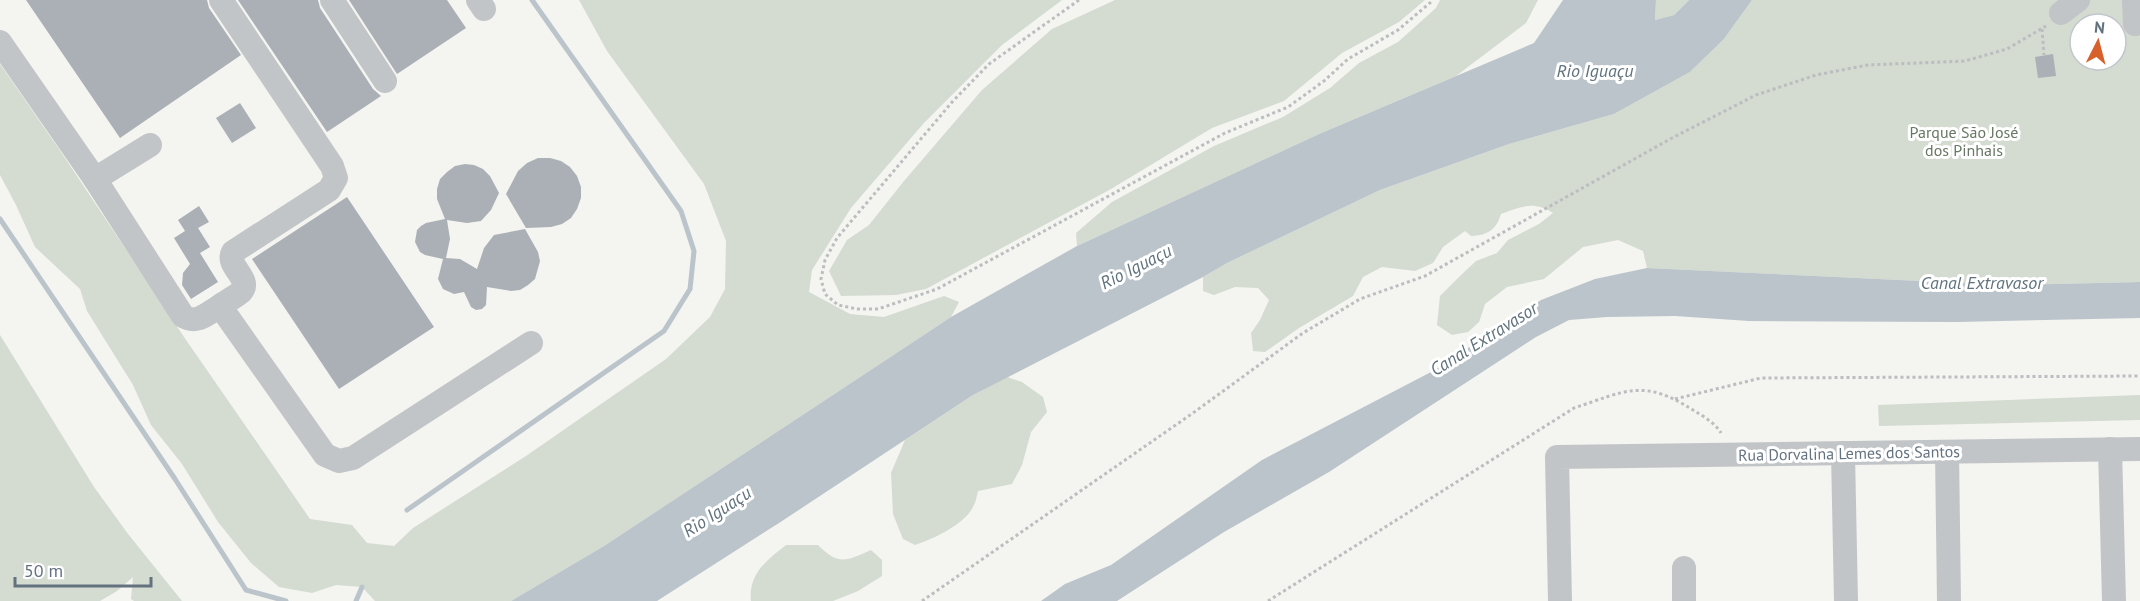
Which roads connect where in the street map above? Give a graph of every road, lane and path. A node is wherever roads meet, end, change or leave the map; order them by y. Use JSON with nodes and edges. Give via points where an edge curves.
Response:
{"nodes":[{"id":1,"x":221,"y":0,"type":"edge"},
{"id":2,"x":332,"y":0,"type":"edge"},
{"id":3,"x":1079,"y":0,"type":"edge"},
{"id":4,"x":1431,"y":2,"type":"dead end"},
{"id":5,"x":2069,"y":7,"type":"edge"},
{"id":6,"x":2043,"y":29,"type":"junction"},
{"id":7,"x":0,"y":42,"type":"edge"},
{"id":8,"x":2044,"y":55,"type":"dead end"},
{"id":9,"x":385,"y":81,"type":"dead end"},
{"id":10,"x":150,"y":145,"type":"dead end"},
{"id":11,"x":95,"y":179,"type":"junction"},
{"id":12,"x":220,"y":306,"type":"junction"},
{"id":13,"x":531,"y":343,"type":"dead end"},
{"id":14,"x":2140,"y":376,"type":"edge"},
{"id":15,"x":1675,"y":399,"type":"junction"},
{"id":16,"x":2110,"y":449,"type":"junction"},
{"id":17,"x":2140,"y":449,"type":"edge"},
{"id":18,"x":1947,"y":452,"type":"junction"},
{"id":19,"x":1843,"y":453,"type":"junction"},
{"id":20,"x":1729,"y":454,"type":"junction"},
{"id":21,"x":1684,"y":568,"type":"dead end"},
{"id":22,"x":922,"y":601,"type":"edge"},
{"id":23,"x":1268,"y":601,"type":"edge"},
{"id":24,"x":1560,"y":601,"type":"edge"},
{"id":25,"x":1684,"y":601,"type":"edge"},
{"id":26,"x":1846,"y":601,"type":"edge"},
{"id":27,"x":1948,"y":601,"type":"edge"},
{"id":28,"x":2114,"y":601,"type":"edge"}],
"edges":[{"from":1,"to":12,"type":"street","via":[[332,166],[336,178],[329,190],[232,252],[231,262],[244,286]]},
{"from":2,"to":9,"type":"street"},
{"from":3,"to":4,"type":"path","via":[[989,64],[837,238],[825,260],[821,279],[825,294],[838,305],[878,309],[937,289],[1225,133],[1288,107],[1348,59],[1398,30]]},
{"from":5,"to":6,"type":"path"},
{"from":6,"to":8,"type":"path"},
{"from":6,"to":22,"type":"path","via":[[2007,49],[1965,61],[1868,65],[1816,75],[1756,95],[1425,276],[1360,299],[1303,333]]},
{"from":7,"to":11,"type":"street"},
{"from":10,"to":11,"type":"street"},
{"from":11,"to":12,"type":"street","via":[[183,316],[196,320]]},
{"from":12,"to":13,"type":"street","via":[[325,455],[339,461],[353,458]]},
{"from":14,"to":15,"type":"path","via":[[1761,378]]},
{"from":15,"to":20,"type":"path","via":[[1720,431]]},
{"from":15,"to":23,"type":"path","via":[[1653,390],[1628,391],[1575,408]]},
{"from":16,"to":17,"type":"street","name":"Rua Dorvalina Lemes dos Santos"},
{"from":16,"to":18,"type":"street","name":"Rua Dorvalina Lemes dos Santos"},
{"from":16,"to":28,"type":"street"},
{"from":18,"to":19,"type":"street","name":"Rua Dorvalina Lemes dos Santos"},
{"from":18,"to":27,"type":"street"},
{"from":19,"to":20,"type":"street","name":"Rua Dorvalina Lemes dos Santos"},
{"from":19,"to":26,"type":"street"},
{"from":20,"to":24,"type":"street","name":"Rua Dorvalina Lemes dos Santos","via":[[1557,457]]},
{"from":21,"to":25,"type":"street"}]}
